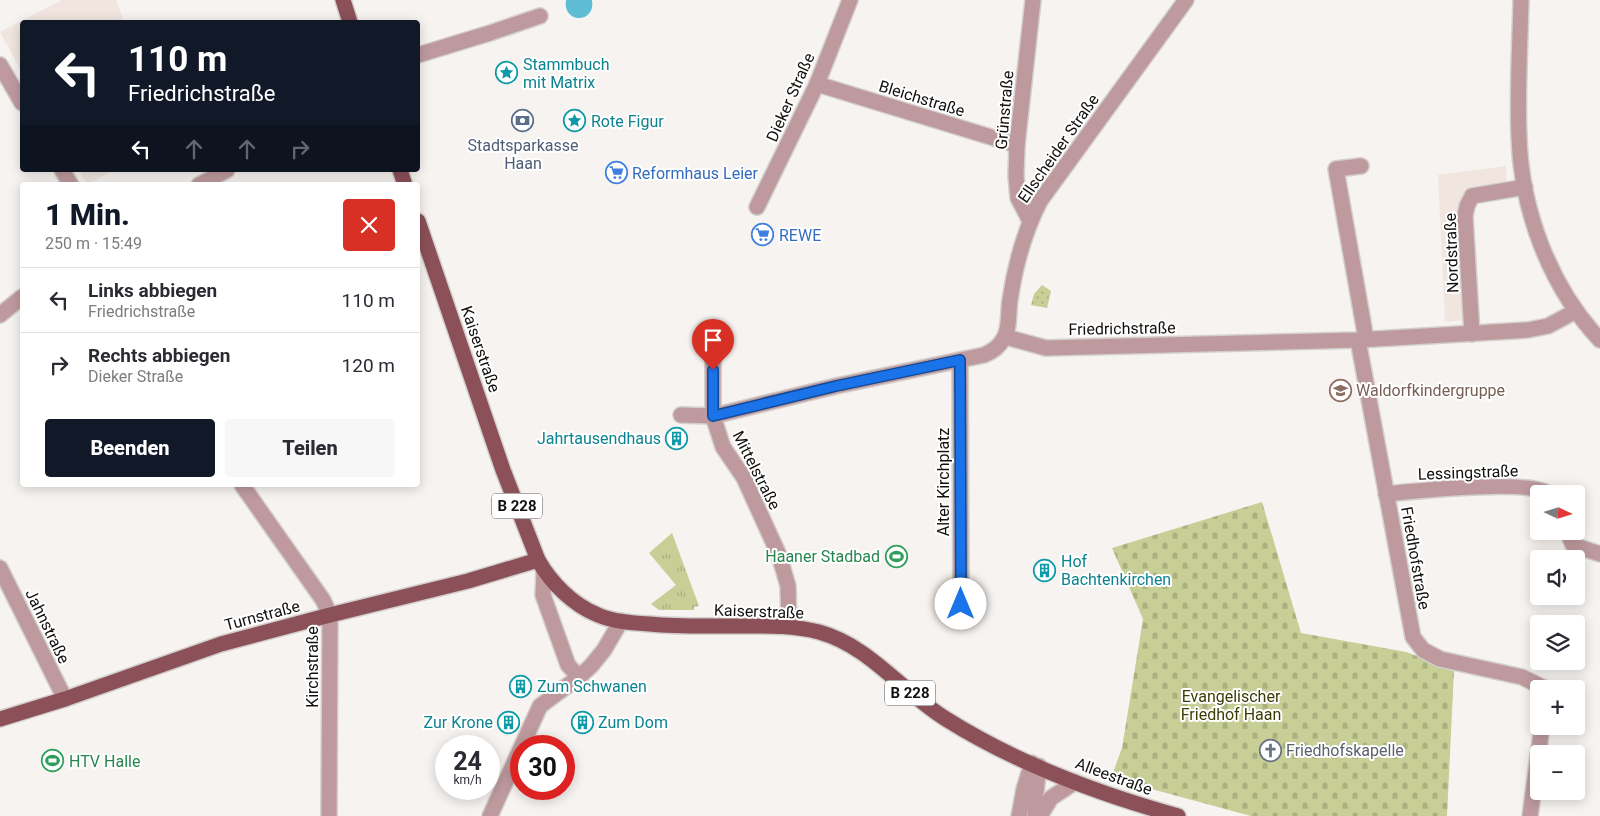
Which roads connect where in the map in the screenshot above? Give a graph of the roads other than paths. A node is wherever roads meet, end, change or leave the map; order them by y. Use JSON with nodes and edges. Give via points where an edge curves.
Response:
{"nodes":[{"id":1,"x":343,"y":0,"type":"edge"},
{"id":2,"x":850,"y":0,"type":"edge"},
{"id":3,"x":1032,"y":0,"type":"edge"},
{"id":4,"x":1186,"y":0,"type":"edge"},
{"id":5,"x":1521,"y":0,"type":"edge"},
{"id":6,"x":540,"y":16,"type":"dead end"},
{"id":7,"x":349,"y":20,"type":"edge"},
{"id":8,"x":420,"y":56,"type":"edge"},
{"id":9,"x":0,"y":65,"type":"edge"},
{"id":10,"x":817,"y":84,"type":"junction"},
{"id":11,"x":20,"y":100,"type":"edge"},
{"id":12,"x":1017,"y":145,"type":"junction"},
{"id":13,"x":1361,"y":166,"type":"dead end"},
{"id":14,"x":223,"y":172,"type":"edge"},
{"id":15,"x":205,"y":182,"type":"edge"},
{"id":16,"x":1525,"y":187,"type":"junction"},
{"id":17,"x":757,"y":207,"type":"dead end"},
{"id":18,"x":1030,"y":221,"type":"junction"},
{"id":19,"x":420,"y":227,"type":"edge"},
{"id":20,"x":20,"y":299,"type":"edge"},
{"id":21,"x":1576,"y":312,"type":"junction"},
{"id":22,"x":0,"y":314,"type":"edge"},
{"id":23,"x":1472,"y":334,"type":"junction"},
{"id":24,"x":1006,"y":337,"type":"junction"},
{"id":25,"x":1362,"y":339,"type":"junction"},
{"id":26,"x":1600,"y":340,"type":"edge"},
{"id":27,"x":713,"y":355,"type":"dead end"},
{"id":28,"x":960,"y":360,"type":"junction"},
{"id":29,"x":681,"y":415,"type":"dead end"},
{"id":30,"x":713,"y":416,"type":"junction"},
{"id":31,"x":243,"y":487,"type":"edge"},
{"id":32,"x":1530,"y":488,"type":"edge"},
{"id":33,"x":1386,"y":494,"type":"junction"},
{"id":34,"x":1571,"y":540,"type":"edge"},
{"id":35,"x":1600,"y":554,"type":"edge"},
{"id":36,"x":541,"y":566,"type":"junction"},
{"id":37,"x":0,"y":568,"type":"edge"},
{"id":38,"x":961,"y":604,"type":"dead end"},
{"id":39,"x":330,"y":615,"type":"junction"},
{"id":40,"x":621,"y":621,"type":"junction"},
{"id":41,"x":789,"y":626,"type":"junction"},
{"id":42,"x":579,"y":677,"type":"junction"},
{"id":43,"x":1530,"y":681,"type":"edge"},
{"id":44,"x":66,"y":699,"type":"junction"},
{"id":45,"x":0,"y":719,"type":"edge"},
{"id":46,"x":1541,"y":735,"type":"edge"},
{"id":47,"x":1036,"y":765,"type":"junction"},
{"id":48,"x":1075,"y":782,"type":"junction"},
{"id":49,"x":329,"y":816,"type":"edge"},
{"id":50,"x":490,"y":816,"type":"edge"},
{"id":51,"x":1020,"y":816,"type":"edge"},
{"id":52,"x":1035,"y":816,"type":"edge"},
{"id":53,"x":1040,"y":816,"type":"edge"},
{"id":54,"x":1178,"y":816,"type":"edge"},
{"id":55,"x":1530,"y":816,"type":"edge"}],
"edges":[{"from":1,"to":7,"type":"main road"},
{"from":2,"to":10,"type":"street","name":"Dieker Straße"},
{"from":3,"to":12,"type":"street","name":"Grünstraße"},
{"from":4,"to":18,"type":"street","name":"Ellscheider Straße","via":[[1040,201]]},
{"from":5,"to":16,"type":"street","via":[[1519,138]]},
{"from":6,"to":8,"type":"street"},
{"from":9,"to":11,"type":"street"},
{"from":10,"to":12,"type":"street","name":"Bleichstraße"},
{"from":10,"to":17,"type":"street","name":"Dieker Straße"},
{"from":12,"to":18,"type":"street","name":"Grünstraße","via":[[1018,198]]},
{"from":13,"to":25,"type":"street","name":"Friedhofstraße","via":[[1336,169]]},
{"from":14,"to":15,"type":"street"},
{"from":16,"to":21,"type":"street","via":[[1544,251]]},
{"from":16,"to":23,"type":"street","name":"Nordstraße","via":[[1472,196],[1467,206]]},
{"from":18,"to":24,"type":"street","name":"Ellscheider Straße","via":[[1017,265]]},
{"from":19,"to":36,"type":"main road","name":"Kaiserstraße","number":"B 228","via":[[503,470]]},
{"from":20,"to":22,"type":"street"},
{"from":21,"to":23,"type":"street","name":"Friedrichstraße","via":[[1548,326]]},
{"from":21,"to":26,"type":"street"},
{"from":23,"to":25,"type":"street","name":"Friedrichstraße"},
{"from":24,"to":25,"type":"street","name":"Friedrichstraße","via":[[1046,348]]},
{"from":24,"to":28,"type":"street","via":[[997,349]]},
{"from":25,"to":33,"type":"street","name":"Friedhofstraße"},
{"from":27,"to":30,"type":"street"},
{"from":28,"to":30,"type":"street"},
{"from":28,"to":38,"type":"street","name":"Alter Kirchplatz"},
{"from":29,"to":30,"type":"street"},
{"from":30,"to":41,"type":"street","name":"Mittelstraße","via":[[723,447],[744,478],[778,555],[788,586]]},
{"from":31,"to":39,"type":"street","name":"Kirchstraße","via":[[323,600]]},
{"from":32,"to":33,"type":"street","name":"Lessingstraße"},
{"from":33,"to":43,"type":"street","name":"Friedhofstraße","via":[[1413,638],[1423,650],[1440,659]]},
{"from":34,"to":35,"type":"street","via":[[1573,545]]},
{"from":36,"to":39,"type":"main road","name":"Turnstraße"},
{"from":36,"to":40,"type":"main road","name":"Kaiserstraße","number":"B 228","via":[[560,589],[580,605],[598,615]]},
{"from":36,"to":42,"type":"street","name":"Kaiserstraße","via":[[543,595],[568,665]]},
{"from":37,"to":44,"type":"street","name":"Jahnstraße"},
{"from":39,"to":44,"type":"main road","name":"Turnstraße","via":[[221,644]]},
{"from":39,"to":49,"type":"street","name":"Kirchstraße"},
{"from":40,"to":41,"type":"main road","name":"Kaiserstraße","number":"B 228","via":[[674,626]]},
{"from":40,"to":42,"type":"street","via":[[604,650]]},
{"from":41,"to":47,"type":"main road","name":"Kaiserstraße","number":"B 228","via":[[822,633],[854,647],[932,710]]},
{"from":42,"to":50,"type":"street","via":[[540,706]]},
{"from":44,"to":45,"type":"main road","name":"Turnstraße"},
{"from":46,"to":55,"type":"street"},
{"from":47,"to":48,"type":"main road","name":"Alleestraße","number":"B 228"},
{"from":47,"to":51,"type":"street","via":[[1024,789]]},
{"from":47,"to":52,"type":"street"},
{"from":48,"to":53,"type":"street","via":[[1051,798]]},
{"from":48,"to":54,"type":"main road","name":"Alleestraße","number":"B 228","via":[[1118,799]]}]}
